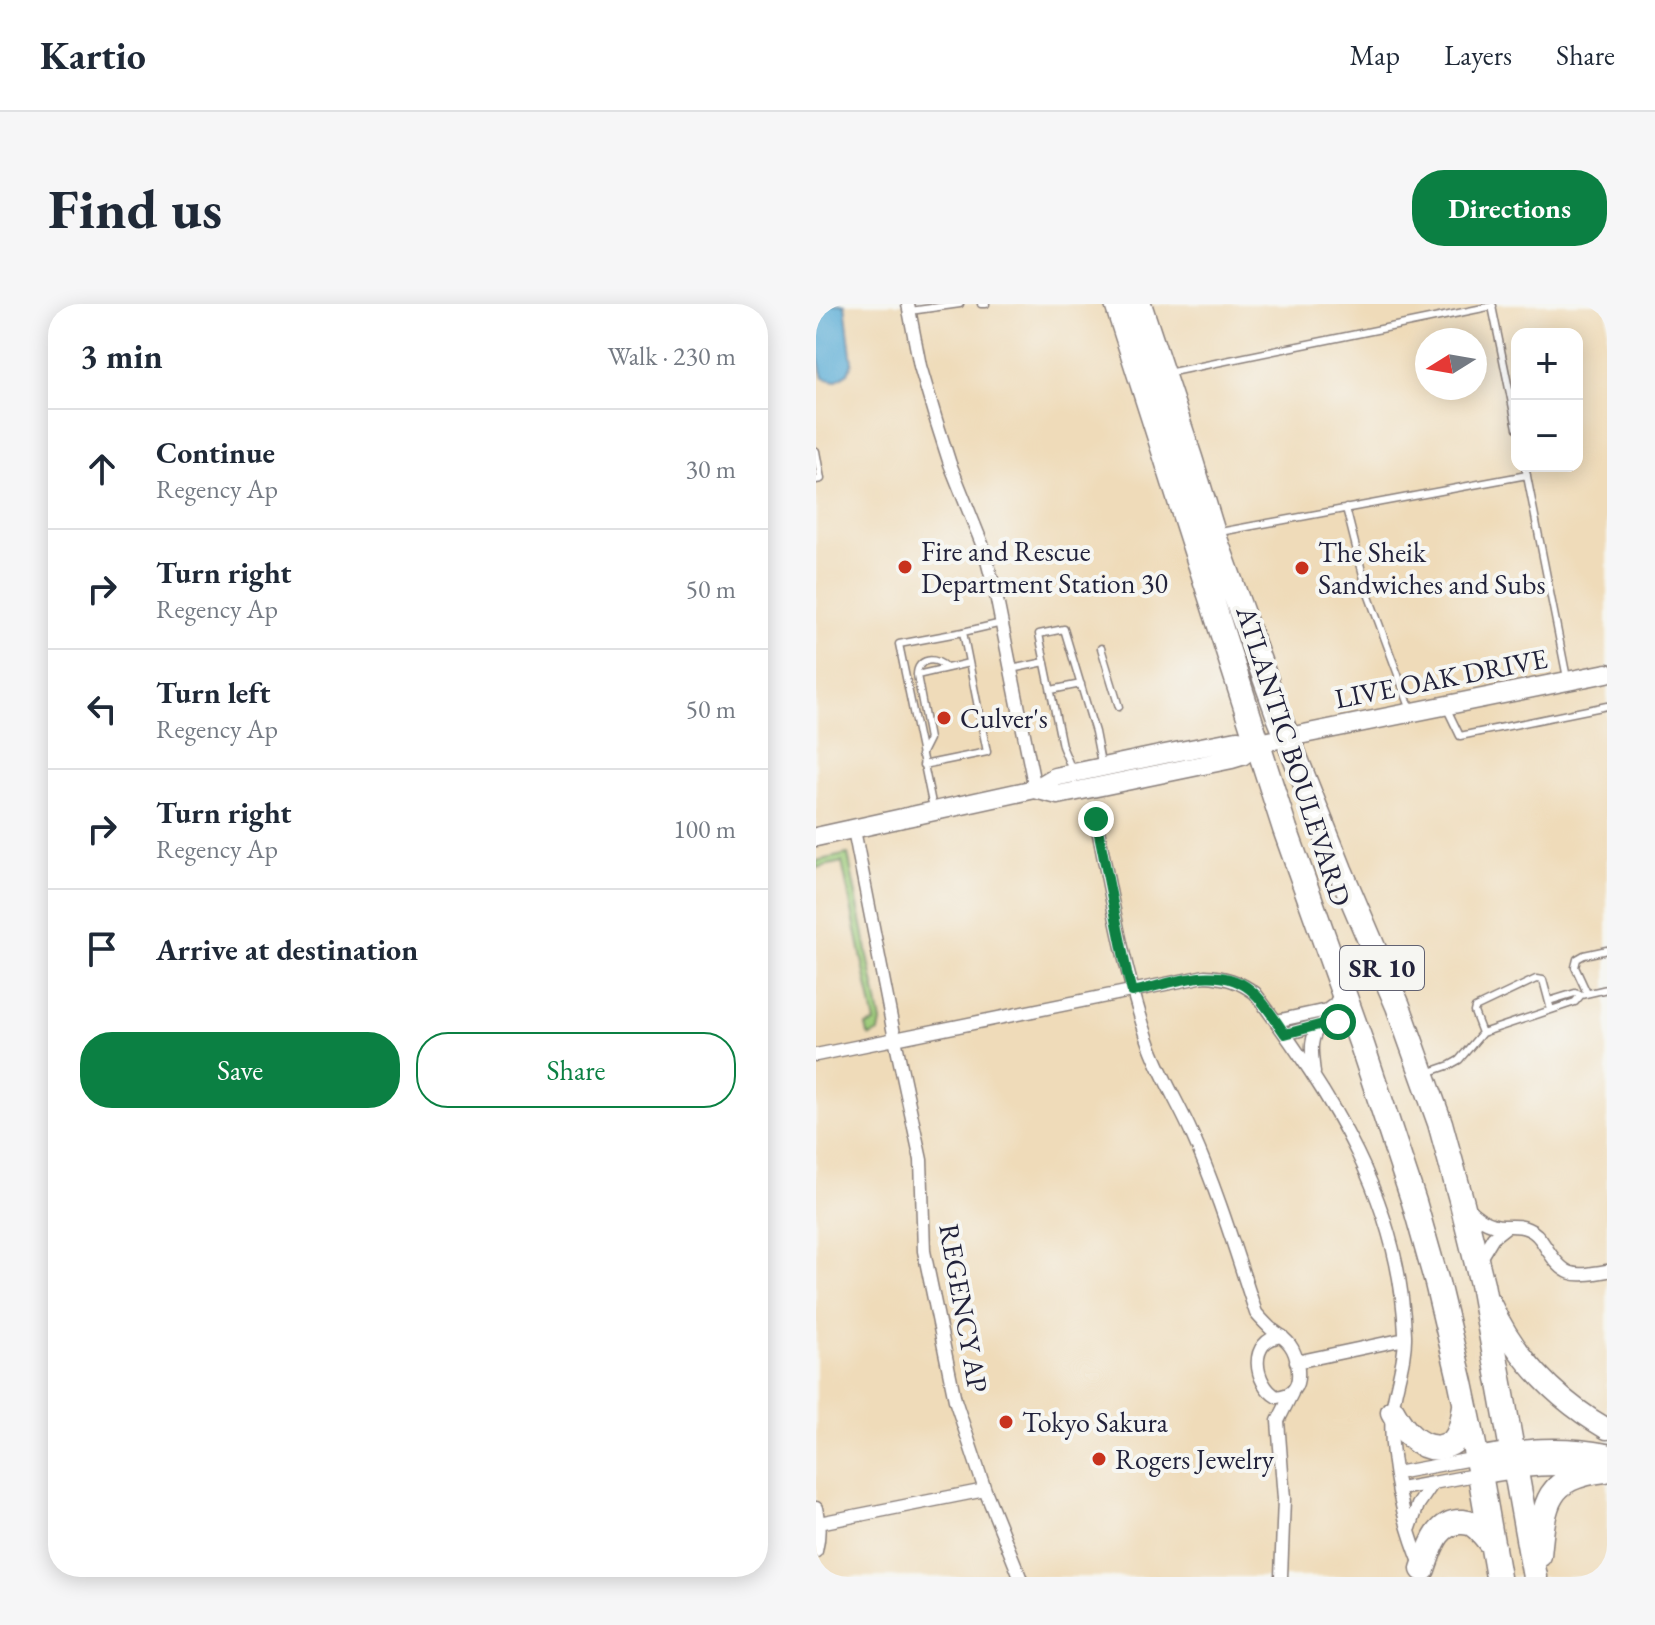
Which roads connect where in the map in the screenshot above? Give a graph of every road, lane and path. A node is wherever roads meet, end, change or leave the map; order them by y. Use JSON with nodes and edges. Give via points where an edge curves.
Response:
{"nodes":[{"id":1,"x":960,"y":304,"type":"edge"},
{"id":2,"x":1117,"y":304,"type":"edge"},
{"id":3,"x":1139,"y":304,"type":"edge"},
{"id":4,"x":1492,"y":305,"type":"edge"},
{"id":5,"x":909,"y":308,"type":"edge"},
{"id":6,"x":1133,"y":354,"type":"junction"},
{"id":7,"x":1161,"y":374,"type":"junction"},
{"id":8,"x":1511,"y":400,"type":"edge"},
{"id":9,"x":816,"y":451,"type":"edge"},
{"id":10,"x":1526,"y":472,"type":"edge"},
{"id":11,"x":1527,"y":475,"type":"junction"},
{"id":12,"x":816,"y":480,"type":"edge"},
{"id":13,"x":1346,"y":508,"type":"junction"},
{"id":14,"x":1213,"y":533,"type":"junction"},
{"id":15,"x":1002,"y":623,"type":"junction"},
{"id":16,"x":963,"y":632,"type":"junction"},
{"id":17,"x":1101,"y":648,"type":"dead end"},
{"id":18,"x":1045,"y":662,"type":"junction"},
{"id":19,"x":969,"y":663,"type":"junction"},
{"id":20,"x":946,"y":668,"type":"junction"},
{"id":21,"x":1011,"y":669,"type":"junction"},
{"id":22,"x":1607,"y":673,"type":"edge"},
{"id":23,"x":917,"y":675,"type":"junction"},
{"id":24,"x":1568,"y":681,"type":"junction"},
{"id":25,"x":1081,"y":684,"type":"junction"},
{"id":26,"x":1051,"y":690,"type":"junction"},
{"id":27,"x":1446,"y":706,"type":"junction"},
{"id":28,"x":1607,"y":706,"type":"edge"},
{"id":29,"x":1119,"y":707,"type":"dead end"},
{"id":30,"x":1412,"y":712,"type":"junction"},
{"id":31,"x":1287,"y":737,"type":"junction"},
{"id":32,"x":1259,"y":743,"type":"junction"},
{"id":33,"x":921,"y":755,"type":"junction"},
{"id":34,"x":923,"y":765,"type":"junction"},
{"id":35,"x":1102,"y":767,"type":"junction"},
{"id":36,"x":1073,"y":773,"type":"junction"},
{"id":37,"x":1035,"y":789,"type":"junction"},
{"id":38,"x":933,"y":812,"type":"junction"},
{"id":39,"x":1096,"y":819,"type":"dead end"},
{"id":40,"x":854,"y":830,"type":"junction"},
{"id":41,"x":816,"y":837,"type":"edge"},
{"id":42,"x":1607,"y":950,"type":"edge"},
{"id":43,"x":1607,"y":989,"type":"edge"},
{"id":44,"x":1342,"y":991,"type":"junction"},
{"id":45,"x":1132,"y":992,"type":"junction"},
{"id":46,"x":1584,"y":994,"type":"junction"},
{"id":47,"x":1549,"y":1001,"type":"junction"},
{"id":48,"x":1551,"y":1010,"type":"junction"},
{"id":49,"x":1276,"y":1021,"type":"junction"},
{"id":50,"x":1321,"y":1024,"type":"junction"},
{"id":51,"x":1356,"y":1028,"type":"junction"},
{"id":52,"x":1482,"y":1033,"type":"junction"},
{"id":53,"x":1285,"y":1034,"type":"junction"},
{"id":54,"x":895,"y":1039,"type":"junction"},
{"id":55,"x":816,"y":1055,"type":"edge"},
{"id":56,"x":1423,"y":1074,"type":"junction"},
{"id":57,"x":1314,"y":1076,"type":"junction"},
{"id":58,"x":1462,"y":1203,"type":"junction"},
{"id":59,"x":1507,"y":1226,"type":"junction"},
{"id":60,"x":1477,"y":1264,"type":"junction"},
{"id":61,"x":1607,"y":1271,"type":"edge"},
{"id":62,"x":1256,"y":1313,"type":"junction"},
{"id":63,"x":1282,"y":1336,"type":"junction"},
{"id":64,"x":1405,"y":1339,"type":"junction"},
{"id":65,"x":1261,"y":1346,"type":"junction"},
{"id":66,"x":1296,"y":1362,"type":"junction"},
{"id":67,"x":1268,"y":1392,"type":"junction"},
{"id":68,"x":1292,"y":1393,"type":"junction"},
{"id":69,"x":1466,"y":1404,"type":"junction"},
{"id":70,"x":1393,"y":1412,"type":"junction"},
{"id":71,"x":1278,"y":1421,"type":"junction"},
{"id":72,"x":1607,"y":1429,"type":"edge"},
{"id":73,"x":1515,"y":1459,"type":"junction"},
{"id":74,"x":1606,"y":1465,"type":"edge"},
{"id":75,"x":1479,"y":1466,"type":"junction"},
{"id":76,"x":1396,"y":1473,"type":"junction"},
{"id":77,"x":1433,"y":1483,"type":"junction"},
{"id":78,"x":1400,"y":1489,"type":"junction"},
{"id":79,"x":985,"y":1490,"type":"junction"},
{"id":80,"x":816,"y":1508,"type":"edge"},
{"id":81,"x":819,"y":1523,"type":"junction"},
{"id":82,"x":1409,"y":1531,"type":"junction"},
{"id":83,"x":1493,"y":1546,"type":"junction"},
{"id":84,"x":816,"y":1551,"type":"edge"},
{"id":85,"x":1425,"y":1573,"type":"edge"},
{"id":86,"x":1020,"y":1577,"type":"edge"},
{"id":87,"x":1281,"y":1577,"type":"edge"},
{"id":88,"x":1498,"y":1577,"type":"edge"},
{"id":89,"x":1536,"y":1577,"type":"edge"}],
"edges":[{"from":1,"to":5,"type":"lane"},
{"from":2,"to":6,"type":"highway","name":"ATLANTIC BOULEVARD","number":"SR 10"},
{"from":3,"to":7,"type":"highway","name":"ATLANTIC BOULEVARD","number":"SR 10"},
{"from":4,"to":7,"type":"lane"},
{"from":4,"to":8,"type":"lane"},
{"from":5,"to":15,"type":"street","via":[[920,366],[950,464],[984,549]]},
{"from":6,"to":7,"type":"highway","via":[[1141,357],[1146,372]]},
{"from":6,"to":32,"type":"highway","name":"ATLANTIC BOULEVARD","number":"SR 10"},
{"from":7,"to":14,"type":"highway","name":"ATLANTIC BOULEVARD","number":"SR 10"},
{"from":9,"to":12,"type":"lane","via":[[821,479]]},
{"from":10,"to":11,"type":"lane"},
{"from":11,"to":13,"type":"lane"},
{"from":11,"to":24,"type":"lane"},
{"from":13,"to":14,"type":"lane"},
{"from":13,"to":30,"type":"lane","via":[[1367,591]]},
{"from":14,"to":31,"type":"highway","name":"ATLANTIC BOULEVARD","number":"SR 10"},
{"from":15,"to":16,"type":"lane"},
{"from":15,"to":21,"type":"street"},
{"from":16,"to":19,"type":"lane"},
{"from":16,"to":33,"type":"lane","via":[[899,644]]},
{"from":17,"to":29,"type":"lane"},
{"from":18,"to":21,"type":"lane"},
{"from":18,"to":25,"type":"lane","via":[[1039,634],[1064,629]]},
{"from":18,"to":26,"type":"lane"},
{"from":19,"to":20,"type":"lane"},
{"from":19,"to":34,"type":"lane","via":[[987,752]]},
{"from":20,"to":23,"type":"lane"},
{"from":20,"to":23,"type":"lane","via":[[933,659],[922,662]]},
{"from":21,"to":37,"type":"street"},
{"from":22,"to":24,"type":"main road","name":"LIVE OAK DRIVE"},
{"from":23,"to":33,"type":"lane","via":[[929,739]]},
{"from":24,"to":27,"type":"main road","name":"LIVE OAK DRIVE"},
{"from":25,"to":26,"type":"lane"},
{"from":25,"to":35,"type":"lane"},
{"from":26,"to":36,"type":"lane"},
{"from":27,"to":28,"type":"lane","via":[[1460,736]]},
{"from":27,"to":30,"type":"main road","name":"LIVE OAK DRIVE"},
{"from":30,"to":31,"type":"main road","name":"LIVE OAK DRIVE"},
{"from":31,"to":32,"type":"main road","name":"LIVE OAK DRIVE"},
{"from":31,"to":56,"type":"highway","name":"ATLANTIC BOULEVARD","number":"SR 10"},
{"from":32,"to":35,"type":"main road","via":[[1237,740]]},
{"from":32,"to":37,"type":"main road","via":[[1232,759],[1058,795]]},
{"from":32,"to":44,"type":"highway","name":"ATLANTIC BOULEVARD","number":"SR 10"},
{"from":33,"to":34,"type":"lane"},
{"from":34,"to":38,"type":"lane"},
{"from":35,"to":36,"type":"main road"},
{"from":36,"to":37,"type":"main road"},
{"from":37,"to":38,"type":"main road"},
{"from":38,"to":40,"type":"main road"},
{"from":39,"to":45,"type":"street"},
{"from":40,"to":41,"type":"main road"},
{"from":40,"to":54,"type":"street","name":"REGENCY AP"},
{"from":42,"to":46,"type":"lane","via":[[1577,959]]},
{"from":43,"to":46,"type":"lane"},
{"from":44,"to":49,"type":"street","via":[[1327,1010]]},
{"from":44,"to":51,"type":"highway","name":"ATLANTIC BOULEVARD","number":"SR 10"},
{"from":45,"to":49,"type":"street","via":[[1205,976],[1229,979],[1255,993]]},
{"from":45,"to":54,"type":"street"},
{"from":45,"to":62,"type":"street","via":[[1149,1043],[1209,1174]]},
{"from":46,"to":47,"type":"lane"},
{"from":46,"to":48,"type":"lane"},
{"from":47,"to":48,"type":"lane"},
{"from":47,"to":52,"type":"lane","via":[[1540,978],[1512,990],[1475,1008]]},
{"from":48,"to":52,"type":"lane"},
{"from":49,"to":53,"type":"street"},
{"from":50,"to":51,"type":"street","via":[[1334,1021]]},
{"from":50,"to":53,"type":"street"},
{"from":50,"to":57,"type":"street","via":[[1312,1040]]},
{"from":51,"to":69,"type":"highway","name":"ATLANTIC BOULEVARD","number":"SR 10","via":[[1426,1243]]},
{"from":52,"to":56,"type":"lane","via":[[1459,1060]]},
{"from":53,"to":57,"type":"street"},
{"from":54,"to":55,"type":"street"},
{"from":54,"to":79,"type":"street","name":"REGENCY AP","via":[[921,1160],[926,1261],[955,1400]]},
{"from":56,"to":58,"type":"highway","name":"ATLANTIC BOULEVARD","number":"SR 10"},
{"from":57,"to":64,"type":"street","via":[[1355,1144],[1379,1203],[1401,1285]]},
{"from":58,"to":59,"type":"street","via":[[1484,1222]]},
{"from":58,"to":60,"type":"highway","name":"ATLANTIC BOULEVARD","number":"SR 10"},
{"from":59,"to":60,"type":"street","via":[[1490,1241]]},
{"from":59,"to":61,"type":"street","via":[[1534,1232],[1558,1266],[1570,1273]]},
{"from":60,"to":72,"type":"main road","name":"ATLANTIC BOULEVARD","number":"SR 10","via":[[1495,1313],[1526,1362],[1561,1398]]},
{"from":60,"to":73,"type":"highway","name":"ATLANTIC BOULEVARD"},
{"from":62,"to":63,"type":"street"},
{"from":62,"to":65,"type":"street"},
{"from":63,"to":65,"type":"street"},
{"from":63,"to":66,"type":"street"},
{"from":64,"to":66,"type":"street"},
{"from":64,"to":70,"type":"street"},
{"from":65,"to":67,"type":"street","via":[[1260,1373]]},
{"from":66,"to":68,"type":"street"},
{"from":67,"to":68,"type":"street","via":[[1277,1397]]},
{"from":67,"to":71,"type":"street"},
{"from":68,"to":71,"type":"street"},
{"from":69,"to":70,"type":"highway","via":[[1454,1441],[1433,1448],[1408,1434]]},
{"from":69,"to":75,"type":"highway","name":"ATLANTIC BOULEVARD","number":"SR 10"},
{"from":70,"to":76,"type":"street"},
{"from":71,"to":87,"type":"street","via":[[1284,1499]]},
{"from":73,"to":74,"type":"main road"},
{"from":73,"to":75,"type":"main road"},
{"from":73,"to":89,"type":"highway","name":"ATLANTIC BOULEVARD"},
{"from":74,"to":89,"type":"highway","via":[[1568,1479],[1551,1495]]},
{"from":75,"to":76,"type":"street"},
{"from":75,"to":77,"type":"street"},
{"from":75,"to":83,"type":"highway","name":"ATLANTIC BOULEVARD"},
{"from":76,"to":78,"type":"street"},
{"from":77,"to":78,"type":"street"},
{"from":77,"to":82,"type":"street"},
{"from":78,"to":82,"type":"street"},
{"from":79,"to":81,"type":"street"},
{"from":79,"to":86,"type":"street","name":"REGENCY AP"},
{"from":80,"to":81,"type":"street"},
{"from":81,"to":84,"type":"street"},
{"from":82,"to":85,"type":"street"},
{"from":83,"to":85,"type":"highway","via":[[1475,1525],[1445,1526],[1436,1536]]},
{"from":83,"to":88,"type":"highway","name":"ATLANTIC BOULEVARD"}]}
